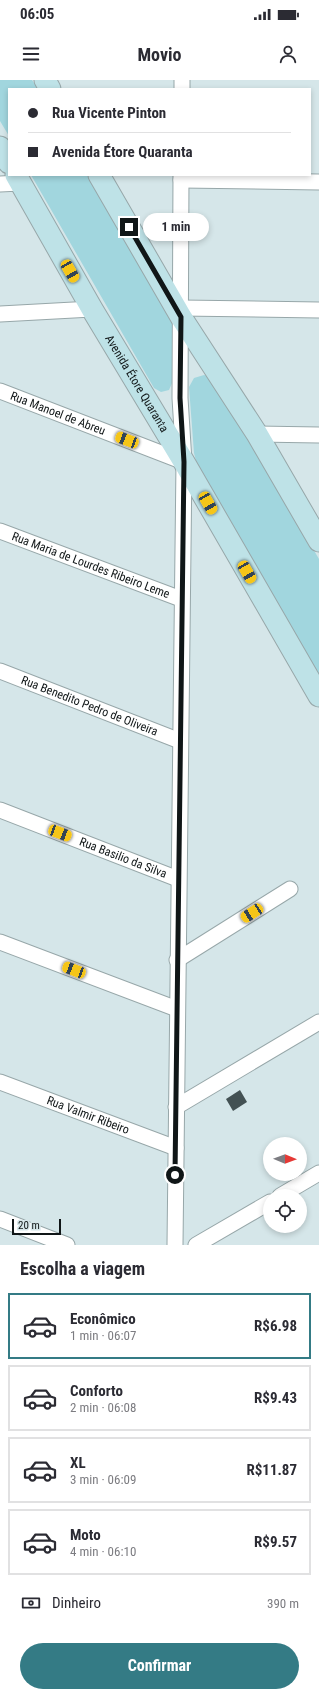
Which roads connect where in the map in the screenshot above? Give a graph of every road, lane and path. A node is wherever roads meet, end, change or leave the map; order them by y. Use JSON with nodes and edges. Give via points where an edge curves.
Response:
{"nodes":[{"id":1,"x":0,"y":147,"type":"edge"},
{"id":2,"x":8,"y":161,"type":"edge"},
{"id":3,"x":100,"y":176,"type":"edge"},
{"id":4,"x":181,"y":178,"type":"edge"},
{"id":5,"x":18,"y":179,"type":"edge"},
{"id":6,"x":319,"y":182,"type":"edge"},
{"id":7,"x":0,"y":184,"type":"edge"},
{"id":8,"x":92,"y":309,"type":"junction"},
{"id":9,"x":319,"y":310,"type":"edge"},
{"id":10,"x":181,"y":312,"type":"junction"},
{"id":11,"x":0,"y":314,"type":"edge"},
{"id":12,"x":0,"y":391,"type":"edge"},
{"id":13,"x":257,"y":434,"type":"junction"},
{"id":14,"x":319,"y":435,"type":"edge"},
{"id":15,"x":184,"y":462,"type":"junction"},
{"id":16,"x":0,"y":531,"type":"edge"},
{"id":17,"x":319,"y":541,"type":"edge"},
{"id":18,"x":181,"y":599,"type":"junction"},
{"id":19,"x":0,"y":671,"type":"edge"},
{"id":20,"x":319,"y":696,"type":"edge"},
{"id":21,"x":180,"y":741,"type":"junction"},
{"id":22,"x":0,"y":810,"type":"edge"},
{"id":23,"x":178,"y":879,"type":"junction"},
{"id":24,"x":290,"y":889,"type":"dead end"},
{"id":25,"x":0,"y":942,"type":"edge"},
{"id":26,"x":178,"y":960,"type":"junction"},
{"id":27,"x":177,"y":1009,"type":"junction"},
{"id":28,"x":319,"y":1022,"type":"edge"},
{"id":29,"x":0,"y":1082,"type":"edge"},
{"id":30,"x":176,"y":1107,"type":"junction"},
{"id":31,"x":176,"y":1148,"type":"junction"},
{"id":32,"x":319,"y":1173,"type":"edge"},
{"id":33,"x":292,"y":1189,"type":"edge"},
{"id":34,"x":263,"y":1206,"type":"edge"},
{"id":35,"x":0,"y":1220,"type":"edge"},
{"id":36,"x":67,"y":1245,"type":"edge"},
{"id":37,"x":175,"y":1245,"type":"edge"},
{"id":38,"x":196,"y":1245,"type":"edge"}],
"edges":[{"from":1,"to":2,"type":"street"},
{"from":3,"to":10,"type":"street"},
{"from":4,"to":6,"type":"street"},
{"from":4,"to":10,"type":"street"},
{"from":5,"to":7,"type":"street"},
{"from":5,"to":8,"type":"street","name":"Avenida Étore Quaranta"},
{"from":8,"to":11,"type":"street"},
{"from":8,"to":15,"type":"street","name":"Avenida Étore Quaranta"},
{"from":9,"to":10,"type":"street"},
{"from":10,"to":13,"type":"street"},
{"from":10,"to":15,"type":"street","via":[[180,398]]},
{"from":12,"to":15,"type":"street","name":"Rua Manoel de Abreu"},
{"from":13,"to":14,"type":"street"},
{"from":13,"to":17,"type":"street"},
{"from":15,"to":18,"type":"street"},
{"from":15,"to":20,"type":"street","name":"Avenida Étore Quaranta"},
{"from":16,"to":18,"type":"street","name":"Rua Maria de Lourdes Ribeiro Leme"},
{"from":18,"to":21,"type":"street"},
{"from":19,"to":21,"type":"street","name":"Rua Benedito Pedro de Oliveira"},
{"from":21,"to":23,"type":"street"},
{"from":22,"to":23,"type":"street","name":"Rua Basilio da Silva"},
{"from":23,"to":26,"type":"street"},
{"from":24,"to":26,"type":"street"},
{"from":25,"to":27,"type":"street"},
{"from":26,"to":27,"type":"street"},
{"from":27,"to":30,"type":"street"},
{"from":28,"to":30,"type":"street"},
{"from":29,"to":31,"type":"street","name":"Rua Valmir Ribeiro"},
{"from":30,"to":31,"type":"street"},
{"from":31,"to":37,"type":"street"},
{"from":32,"to":33,"type":"street"},
{"from":34,"to":38,"type":"street"},
{"from":35,"to":36,"type":"street"}]}
